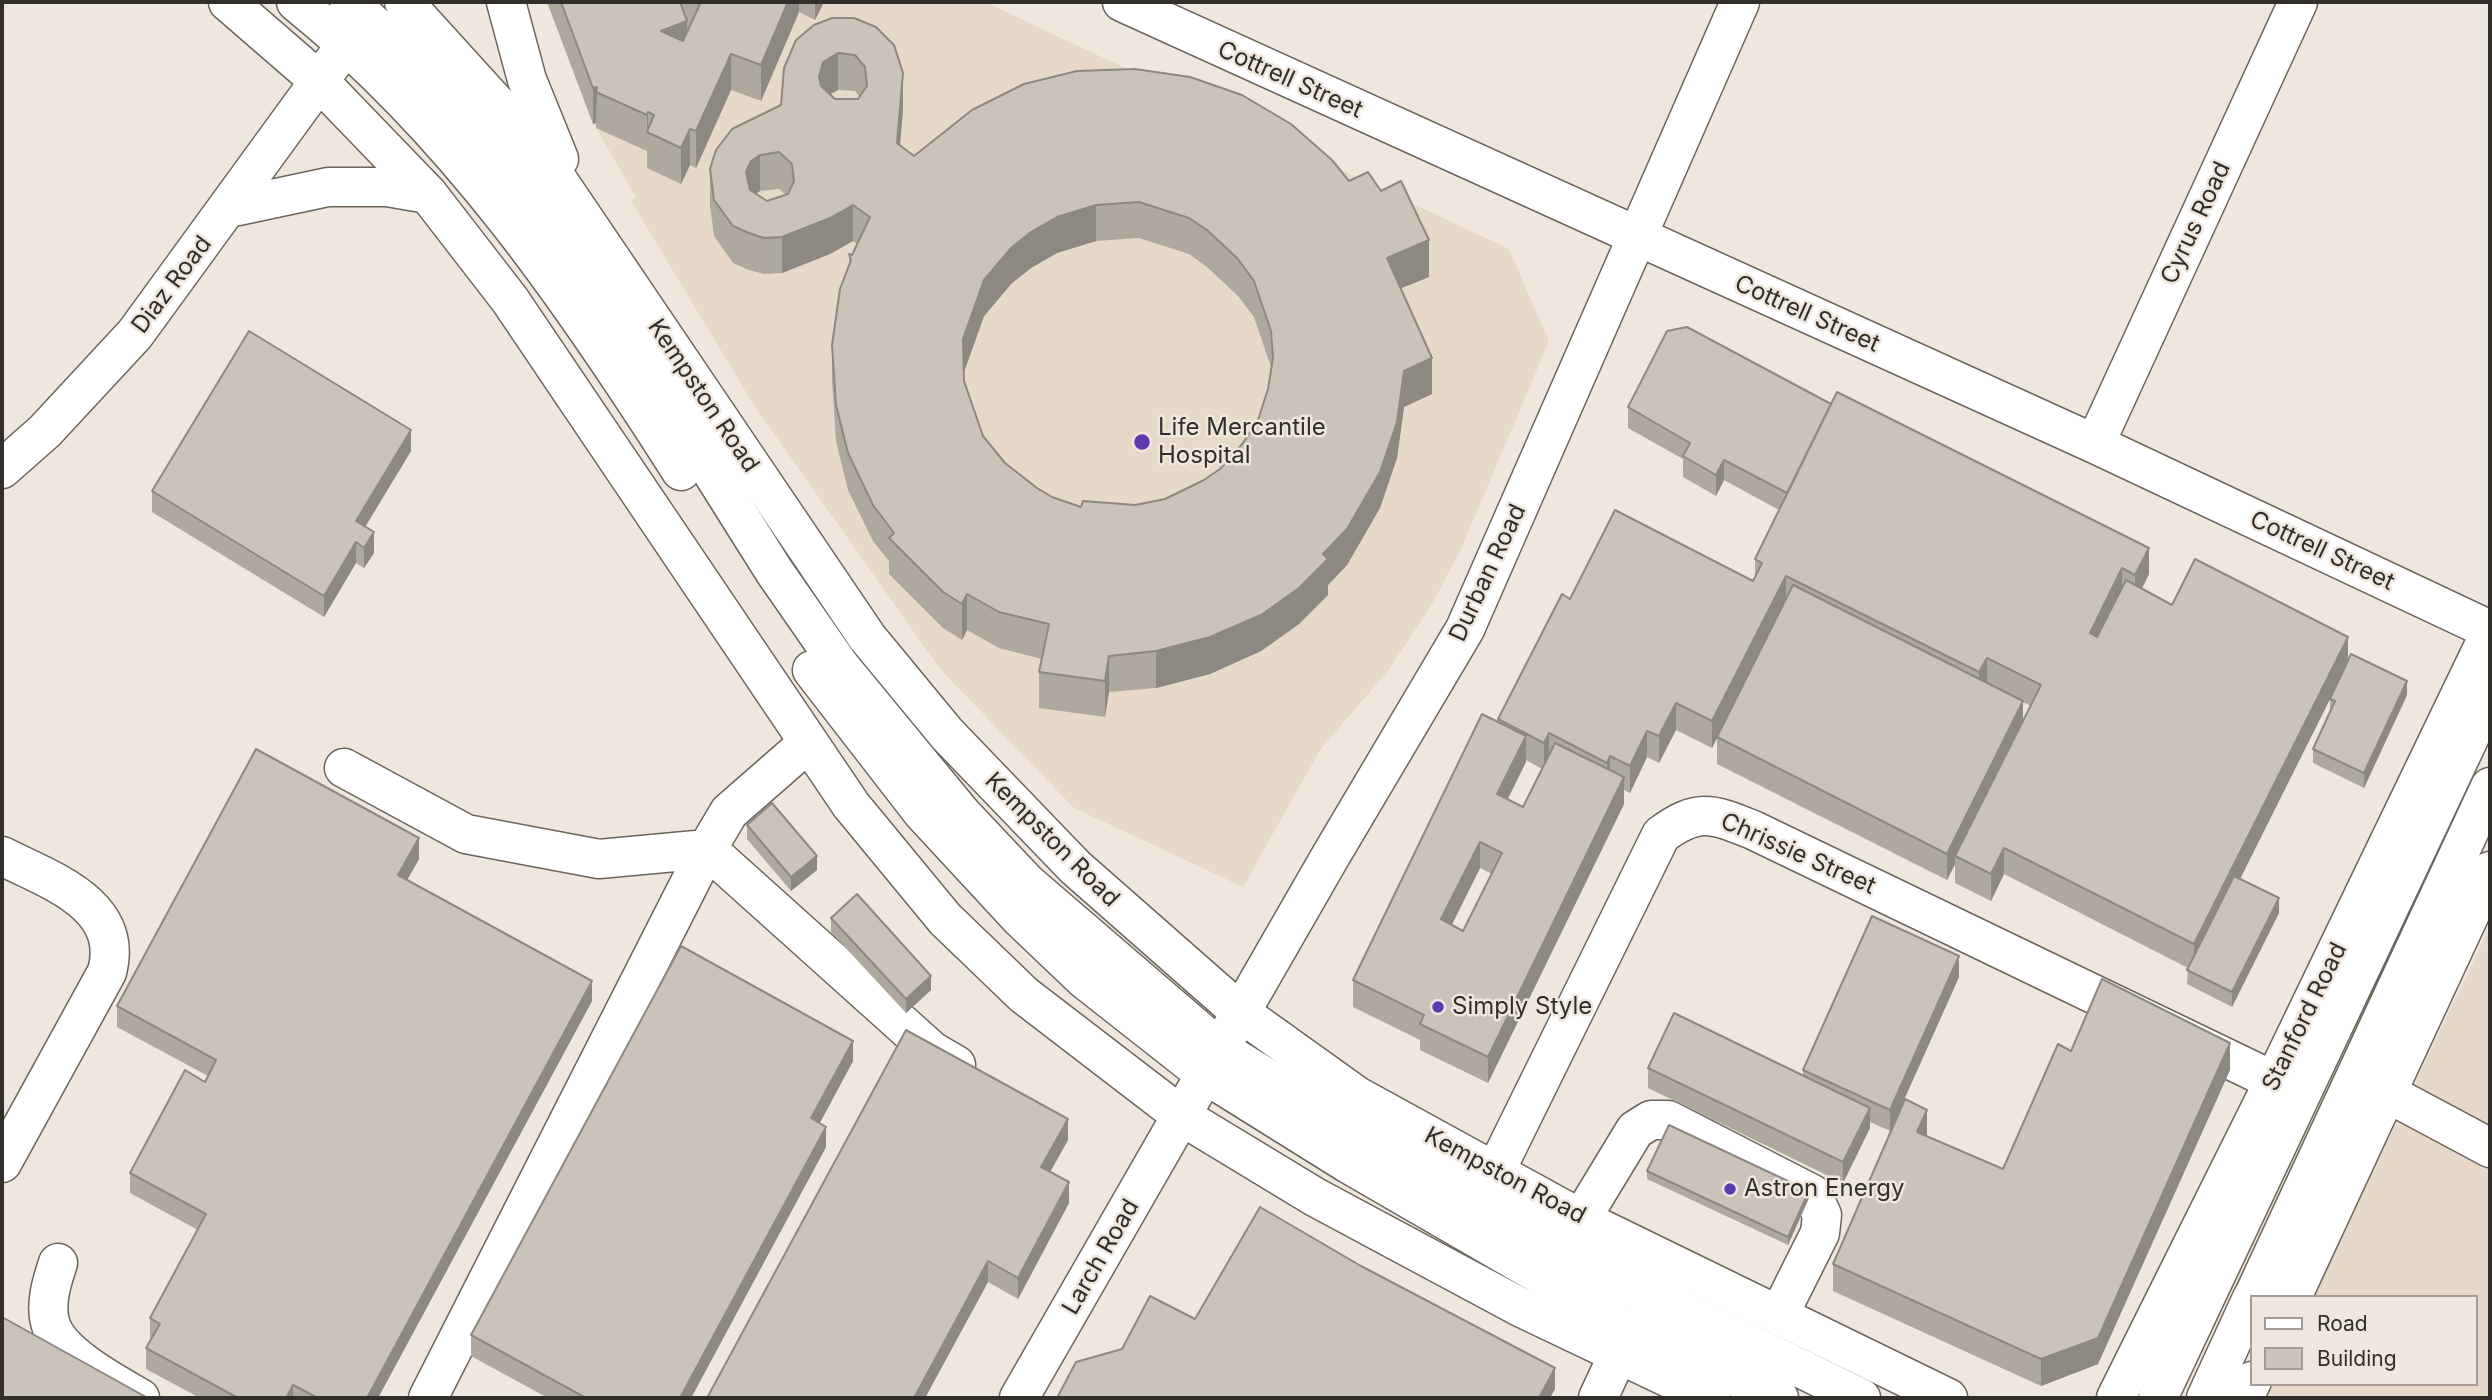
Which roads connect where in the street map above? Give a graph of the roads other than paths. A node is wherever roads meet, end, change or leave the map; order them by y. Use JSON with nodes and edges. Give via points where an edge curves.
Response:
{"nodes":[{"id":1,"x":228,"y":2,"type":"edge"},
{"id":2,"x":296,"y":2,"type":"edge"},
{"id":3,"x":404,"y":2,"type":"edge"},
{"id":4,"x":506,"y":2,"type":"edge"},
{"id":5,"x":1122,"y":2,"type":"edge"},
{"id":6,"x":1740,"y":2,"type":"edge"},
{"id":7,"x":2298,"y":2,"type":"edge"},
{"id":8,"x":1182,"y":15,"type":"edge"},
{"id":9,"x":359,"y":16,"type":"edge"},
{"id":10,"x":318,"y":80,"type":"junction"},
{"id":11,"x":428,"y":194,"type":"junction"},
{"id":12,"x":229,"y":208,"type":"junction"},
{"id":13,"x":1634,"y":237,"type":"junction"},
{"id":14,"x":599,"y":239,"type":"junction"},
{"id":15,"x":2095,"y":443,"type":"junction"},
{"id":16,"x":2,"y":469,"type":"edge"},
{"id":17,"x":2490,"y":632,"type":"edge"},
{"id":18,"x":2490,"y":694,"type":"edge"},
{"id":19,"x":807,"y":743,"type":"junction"},
{"id":20,"x":344,"y":768,"type":"dead end"},
{"id":21,"x":2490,"y":787,"type":"edge"},
{"id":22,"x":707,"y":849,"type":"junction"},
{"id":23,"x":2,"y":856,"type":"edge"},
{"id":24,"x":2490,"y":871,"type":"edge"},
{"id":25,"x":1241,"y":1013,"type":"junction"},
{"id":26,"x":1213,"y":1062,"type":"junction"},
{"id":27,"x":2274,"y":1081,"type":"junction"},
{"id":28,"x":987,"y":1084,"type":"edge"},
{"id":29,"x":2389,"y":1094,"type":"junction"},
{"id":30,"x":1183,"y":1117,"type":"junction"},
{"id":31,"x":2490,"y":1148,"type":"edge"},
{"id":32,"x":2,"y":1163,"type":"edge"},
{"id":33,"x":1495,"y":1172,"type":"junction"},
{"id":34,"x":1581,"y":1219,"type":"junction"},
{"id":35,"x":58,"y":1263,"type":"dead end"},
{"id":36,"x":2254,"y":1295,"type":"edge"},
{"id":37,"x":2293,"y":1295,"type":"edge"},
{"id":38,"x":2250,"y":1303,"type":"edge"},
{"id":39,"x":1779,"y":1315,"type":"junction"},
{"id":40,"x":1618,"y":1355,"type":"junction"},
{"id":41,"x":140,"y":1398,"type":"edge"},
{"id":42,"x":428,"y":1398,"type":"edge"},
{"id":43,"x":1019,"y":1398,"type":"edge"},
{"id":44,"x":1598,"y":1398,"type":"edge"},
{"id":45,"x":1711,"y":1398,"type":"edge"},
{"id":46,"x":1779,"y":1398,"type":"edge"},
{"id":47,"x":1861,"y":1398,"type":"edge"},
{"id":48,"x":1948,"y":1398,"type":"edge"},
{"id":49,"x":2116,"y":1398,"type":"edge"},
{"id":50,"x":2158,"y":1398,"type":"edge"},
{"id":51,"x":2206,"y":1398,"type":"edge"}],
"edges":[{"from":1,"to":10,"type":"main road"},
{"from":2,"to":9,"type":"main road"},
{"from":3,"to":14,"type":"main road","name":"Kempston Road","via":[[534,145]]},
{"from":4,"to":14,"type":"main road","via":[[527,80],[558,158]]},
{"from":5,"to":8,"type":"main road","name":"Cottrell Street"},
{"from":6,"to":13,"type":"main road","name":"Durban Road"},
{"from":7,"to":15,"type":"main road","name":"Cyrus Road"},
{"from":8,"to":13,"type":"main road","name":"Cottrell Street"},
{"from":9,"to":10,"type":"main road","name":"Diaz Road"},
{"from":9,"to":26,"type":"main road","via":[[428,74],[576,256],[774,571],[879,715],[1027,883]]},
{"from":10,"to":11,"type":"main road"},
{"from":10,"to":12,"type":"main road","name":"Diaz Road"},
{"from":11,"to":12,"type":"main road","via":[[387,187],[328,187]]},
{"from":11,"to":19,"type":"main road","via":[[510,300]]},
{"from":12,"to":16,"type":"main road","name":"Diaz Road","via":[[135,334],[45,431]]},
{"from":13,"to":15,"type":"main road","name":"Cottrell Street"},
{"from":13,"to":25,"type":"main road","name":"Durban Road","via":[[1465,629]]},
{"from":14,"to":25,"type":"main road","name":"Kempston Road","via":[[867,638],[938,723],[1075,867]]},
{"from":15,"to":17,"type":"main road","name":"Cottrell Street"},
{"from":17,"to":27,"type":"main road","name":"Stanford Road"},
{"from":18,"to":50,"type":"main road"},
{"from":19,"to":22,"type":"main road","via":[[729,813]]},
{"from":19,"to":30,"type":"main road","via":[[851,805],[945,919],[1024,995]]},
{"from":20,"to":22,"type":"main road","via":[[466,834],[599,859]]},
{"from":21,"to":36,"type":"main road"},
{"from":22,"to":28,"type":"main road","via":[[932,1051]]},
{"from":22,"to":42,"type":"main road"},
{"from":23,"to":32,"type":"main road","via":[[82,897],[100,921],[110,960]]},
{"from":24,"to":29,"type":"main road"},
{"from":25,"to":26,"type":"main road","name":"Durban Road"},
{"from":25,"to":33,"type":"main road","name":"Kempston Road","via":[[1357,1096]]},
{"from":26,"to":30,"type":"main road","name":"Durban Road"},
{"from":26,"to":46,"type":"main road","via":[[1347,1163],[1620,1321]]},
{"from":26,"to":47,"type":"main road","via":[[1373,1142],[1651,1295]]},
{"from":27,"to":33,"type":"main road","name":"Chrissie Street","via":[[1753,831],[1716,815],[1694,816],[1661,835]]},
{"from":27,"to":49,"type":"main road","name":"Stanford Road"},
{"from":29,"to":31,"type":"main road"},
{"from":29,"to":37,"type":"main road"},
{"from":30,"to":40,"type":"main road","via":[[1315,1197]]},
{"from":30,"to":43,"type":"main road","name":"Larch Road"},
{"from":33,"to":34,"type":"main road","name":"Kempston Road"},
{"from":34,"to":39,"type":"main road","name":"Kempston Road"},
{"from":34,"to":39,"type":"main road","via":[[1635,1130],[1651,1120],[1668,1120],[1812,1194],[1822,1214],[1820,1233]]},
{"from":35,"to":41,"type":"main road","via":[[50,1286],[50,1322],[60,1342]]},
{"from":38,"to":51,"type":"main road"},
{"from":39,"to":48,"type":"main road","name":"Kempston Road"},
{"from":40,"to":44,"type":"main road"},
{"from":40,"to":45,"type":"main road"}]}
